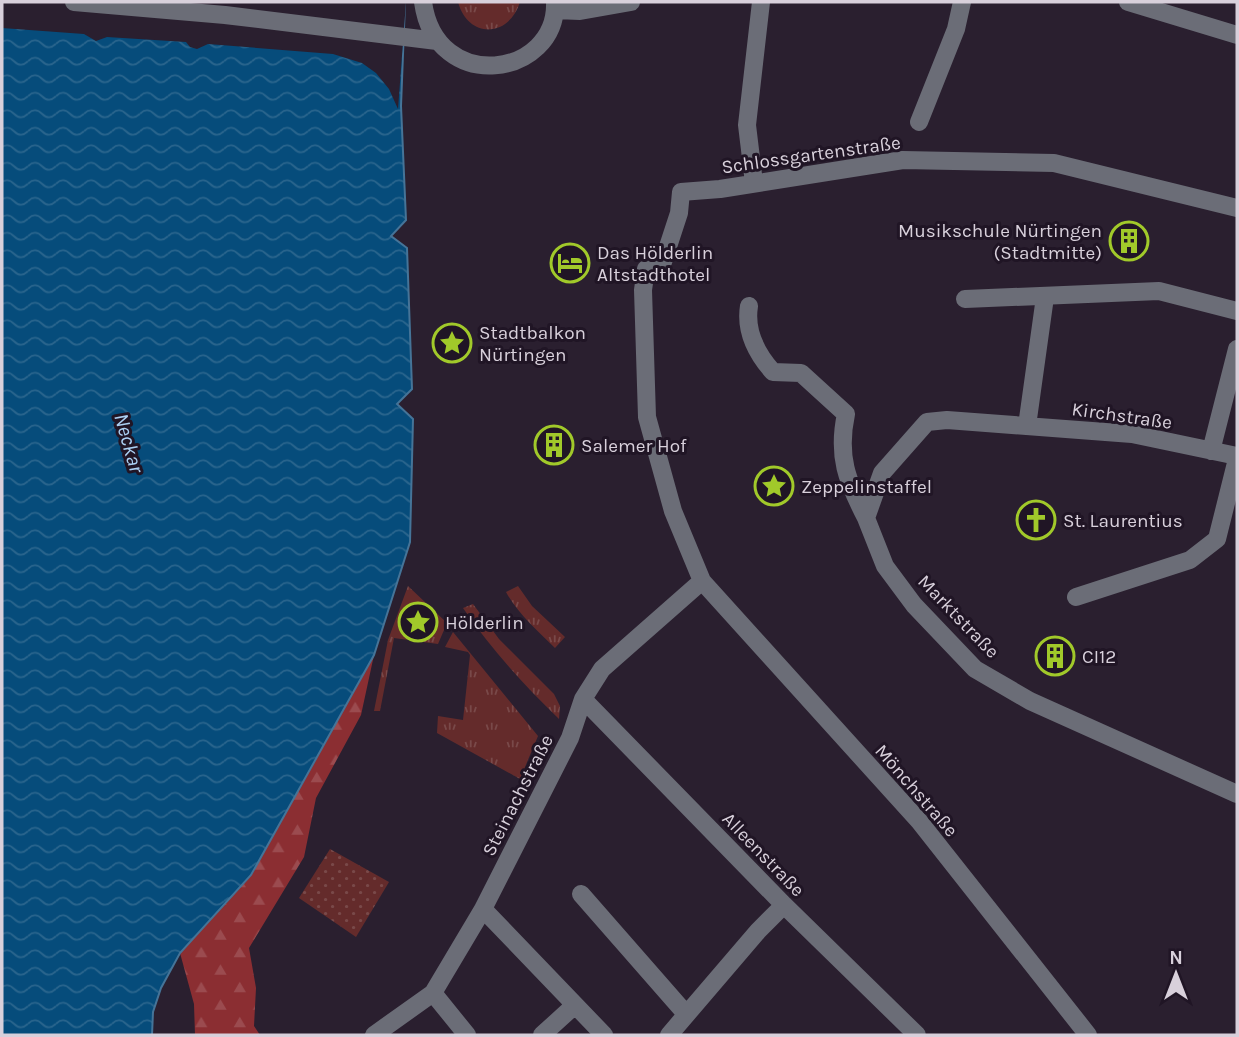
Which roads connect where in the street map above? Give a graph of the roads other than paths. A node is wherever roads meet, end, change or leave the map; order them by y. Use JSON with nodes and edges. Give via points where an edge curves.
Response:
{"nodes":[{"id":1,"x":74,"y":2,"type":"edge"},
{"id":2,"x":423,"y":2,"type":"edge"},
{"id":3,"x":631,"y":2,"type":"edge"},
{"id":4,"x":761,"y":2,"type":"edge"},
{"id":5,"x":962,"y":2,"type":"edge"},
{"id":6,"x":1128,"y":2,"type":"edge"},
{"id":7,"x":555,"y":6,"type":"edge"},
{"id":8,"x":1237,"y":34,"type":"edge"},
{"id":9,"x":437,"y":41,"type":"junction"},
{"id":10,"x":919,"y":122,"type":"dead end"},
{"id":11,"x":754,"y":183,"type":"junction"},
{"id":12,"x":681,"y":192,"type":"joint"},
{"id":13,"x":1237,"y":208,"type":"edge"},
{"id":14,"x":1045,"y":296,"type":"junction"},
{"id":15,"x":965,"y":299,"type":"dead end"},
{"id":16,"x":749,"y":306,"type":"dead end"},
{"id":17,"x":1237,"y":311,"type":"edge"},
{"id":18,"x":1237,"y":349,"type":"edge"},
{"id":19,"x":1027,"y":426,"type":"junction"},
{"id":20,"x":1211,"y":451,"type":"junction"},
{"id":21,"x":1237,"y":458,"type":"edge"},
{"id":22,"x":866,"y":518,"type":"junction"},
{"id":23,"x":702,"y":581,"type":"junction"},
{"id":24,"x":1076,"y":597,"type":"dead end"},
{"id":25,"x":583,"y":699,"type":"junction"},
{"id":26,"x":1237,"y":794,"type":"edge"},
{"id":27,"x":581,"y":894,"type":"dead end"},
{"id":28,"x":784,"y":905,"type":"junction"},
{"id":29,"x":483,"y":909,"type":"junction"},
{"id":30,"x":433,"y":993,"type":"junction"},
{"id":31,"x":575,"y":1005,"type":"junction"},
{"id":32,"x":686,"y":1014,"type":"junction"},
{"id":33,"x":374,"y":1035,"type":"edge"},
{"id":34,"x":467,"y":1035,"type":"edge"},
{"id":35,"x":542,"y":1035,"type":"edge"},
{"id":36,"x":604,"y":1035,"type":"edge"},
{"id":37,"x":669,"y":1035,"type":"edge"},
{"id":38,"x":917,"y":1035,"type":"edge"},
{"id":39,"x":1088,"y":1035,"type":"edge"}],
"edges":[{"from":1,"to":9,"type":"street"},
{"from":2,"to":9,"type":"street"},
{"from":3,"to":7,"type":"street","via":[[580,11]]},
{"from":4,"to":11,"type":"street","via":[[747,125]]},
{"from":5,"to":10,"type":"street"},
{"from":6,"to":8,"type":"street"},
{"from":7,"to":9,"type":"street","via":[[549,30],[521,59],[494,67],[466,63]]},
{"from":11,"to":12,"type":"street","name":"Schlossgartenstraße"},
{"from":11,"to":13,"type":"street","name":"Schlossgartenstraße","via":[[903,160],[1054,163]]},
{"from":12,"to":23,"type":"street","name":"Mönchstraße","via":[[663,262],[646,269],[644,369],[647,418],[673,511]]},
{"from":14,"to":15,"type":"street"},
{"from":14,"to":17,"type":"street","via":[[1159,291]]},
{"from":14,"to":19,"type":"street"},
{"from":16,"to":22,"type":"street","name":"Marktstraße","via":[[747,321],[760,357],[773,372],[801,373],[845,414],[841,438],[848,483]]},
{"from":18,"to":20,"type":"street"},
{"from":19,"to":20,"type":"street","name":"Kirchstraße","via":[[1132,434]]},
{"from":19,"to":22,"type":"street","name":"Kirchstraße","via":[[927,422],[882,473]]},
{"from":20,"to":21,"type":"street","name":"Kirchstraße"},
{"from":21,"to":24,"type":"street","name":"Kirchstraße","via":[[1217,539],[1190,560]]},
{"from":22,"to":26,"type":"street","name":"Marktstraße","via":[[885,566],[914,605],[975,669],[1030,701]]},
{"from":23,"to":25,"type":"street","via":[[602,669]]},
{"from":23,"to":39,"type":"street","name":"Mönchstraße","via":[[919,821]]},
{"from":25,"to":28,"type":"street","name":"Alleenstraße"},
{"from":25,"to":29,"type":"street","name":"Steinachstraße","via":[[570,738]]},
{"from":27,"to":32,"type":"street"},
{"from":28,"to":32,"type":"street"},
{"from":28,"to":38,"type":"street","name":"Alleenstraße"},
{"from":29,"to":30,"type":"street","name":"Steinachstraße"},
{"from":29,"to":31,"type":"street"},
{"from":30,"to":33,"type":"street","name":"Steinachstraße"},
{"from":30,"to":34,"type":"street"},
{"from":31,"to":35,"type":"street"},
{"from":31,"to":36,"type":"street"},
{"from":32,"to":37,"type":"street"}]}
